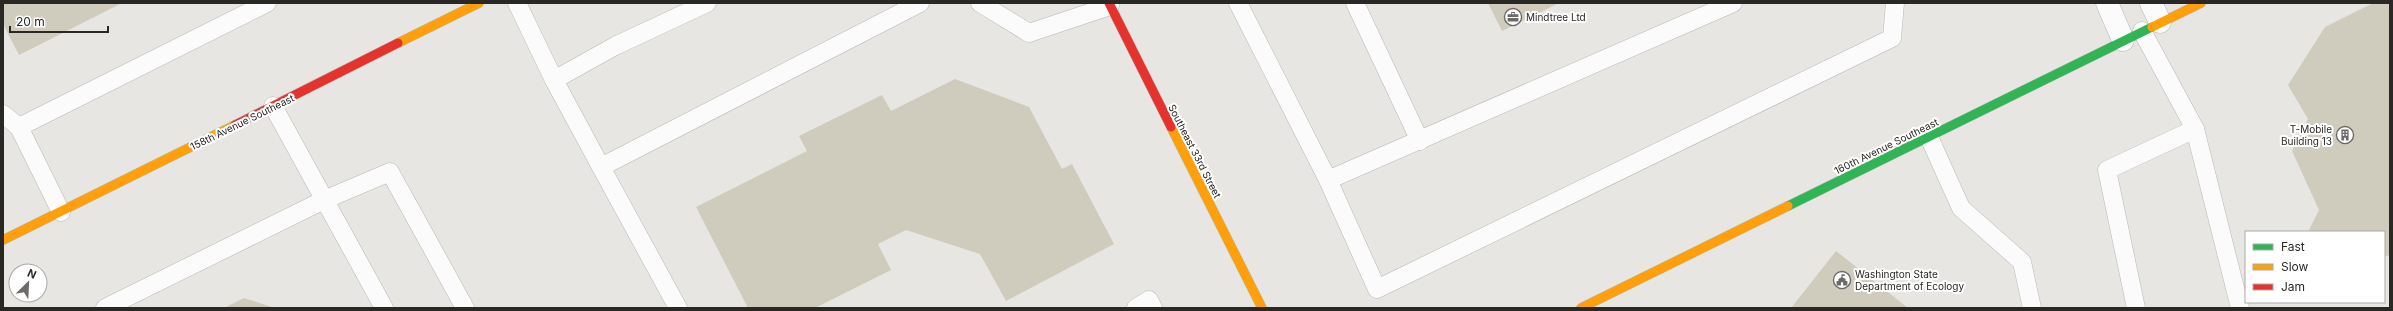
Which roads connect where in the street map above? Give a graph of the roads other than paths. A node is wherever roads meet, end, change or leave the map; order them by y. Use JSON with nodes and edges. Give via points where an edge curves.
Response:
{"nodes":[{"id":1,"x":267,"y":3,"type":"edge"},
{"id":2,"x":479,"y":3,"type":"edge"},
{"id":3,"x":517,"y":3,"type":"edge"},
{"id":4,"x":707,"y":3,"type":"edge"},
{"id":5,"x":920,"y":3,"type":"edge"},
{"id":6,"x":980,"y":3,"type":"edge"},
{"id":7,"x":1238,"y":3,"type":"edge"},
{"id":8,"x":1354,"y":3,"type":"edge"},
{"id":9,"x":1733,"y":3,"type":"edge"},
{"id":10,"x":1895,"y":3,"type":"edge"},
{"id":11,"x":2107,"y":3,"type":"edge"},
{"id":12,"x":2201,"y":3,"type":"edge"},
{"id":13,"x":1110,"y":4,"type":"edge"},
{"id":14,"x":2151,"y":18,"type":"edge"},
{"id":15,"x":2123,"y":40,"type":"junction"},
{"id":16,"x":554,"y":80,"type":"junction"},
{"id":17,"x":273,"y":106,"type":"junction"},
{"id":18,"x":3,"y":114,"type":"edge"},
{"id":19,"x":19,"y":127,"type":"junction"},
{"id":20,"x":2196,"y":129,"type":"junction"},
{"id":21,"x":1929,"y":137,"type":"junction"},
{"id":22,"x":1420,"y":141,"type":"junction"},
{"id":23,"x":601,"y":167,"type":"junction"},
{"id":24,"x":1328,"y":180,"type":"junction"},
{"id":25,"x":324,"y":200,"type":"junction"},
{"id":26,"x":61,"y":212,"type":"junction"},
{"id":27,"x":3,"y":240,"type":"edge"},
{"id":28,"x":104,"y":308,"type":"edge"},
{"id":29,"x":384,"y":308,"type":"edge"},
{"id":30,"x":465,"y":308,"type":"edge"},
{"id":31,"x":678,"y":308,"type":"edge"},
{"id":32,"x":1136,"y":308,"type":"edge"},
{"id":33,"x":1153,"y":308,"type":"edge"},
{"id":34,"x":1262,"y":308,"type":"edge"},
{"id":35,"x":1581,"y":308,"type":"edge"},
{"id":36,"x":2032,"y":308,"type":"edge"},
{"id":37,"x":2136,"y":308,"type":"edge"},
{"id":38,"x":2240,"y":308,"type":"edge"}],
"edges":[{"from":1,"to":19,"type":"lane"},
{"from":2,"to":17,"type":"street","name":"158th Avenue Southeast"},
{"from":3,"to":16,"type":"lane"},
{"from":4,"to":16,"type":"lane","via":[[615,46]]},
{"from":5,"to":23,"type":"lane"},
{"from":6,"to":13,"type":"lane","via":[[1030,33]]},
{"from":7,"to":24,"type":"lane"},
{"from":8,"to":22,"type":"lane"},
{"from":9,"to":22,"type":"lane"},
{"from":10,"to":24,"type":"lane","via":[[1892,38],[1377,289]]},
{"from":11,"to":15,"type":"street"},
{"from":12,"to":14,"type":"street","name":"160th Avenue Southeast"},
{"from":13,"to":34,"type":"street","name":"Southeast 33rd Street"},
{"from":14,"to":15,"type":"street","name":"160th Avenue Southeast"},
{"from":14,"to":20,"type":"lane"},
{"from":15,"to":21,"type":"street","name":"160th Avenue Southeast"},
{"from":16,"to":23,"type":"lane"},
{"from":17,"to":25,"type":"lane"},
{"from":17,"to":26,"type":"street","name":"158th Avenue Southeast"},
{"from":18,"to":19,"type":"lane"},
{"from":19,"to":26,"type":"lane"},
{"from":20,"to":37,"type":"lane","via":[[2106,170]]},
{"from":20,"to":38,"type":"lane"},
{"from":21,"to":35,"type":"street","name":"160th Avenue Southeast"},
{"from":21,"to":36,"type":"lane","via":[[1961,208],[2022,262]]},
{"from":22,"to":24,"type":"lane"},
{"from":23,"to":31,"type":"lane"},
{"from":25,"to":28,"type":"lane"},
{"from":25,"to":29,"type":"lane"},
{"from":25,"to":30,"type":"lane","via":[[390,172]]},
{"from":26,"to":27,"type":"street","name":"158th Avenue Southeast"},
{"from":32,"to":33,"type":"lane","via":[[1149,300]]}]}
